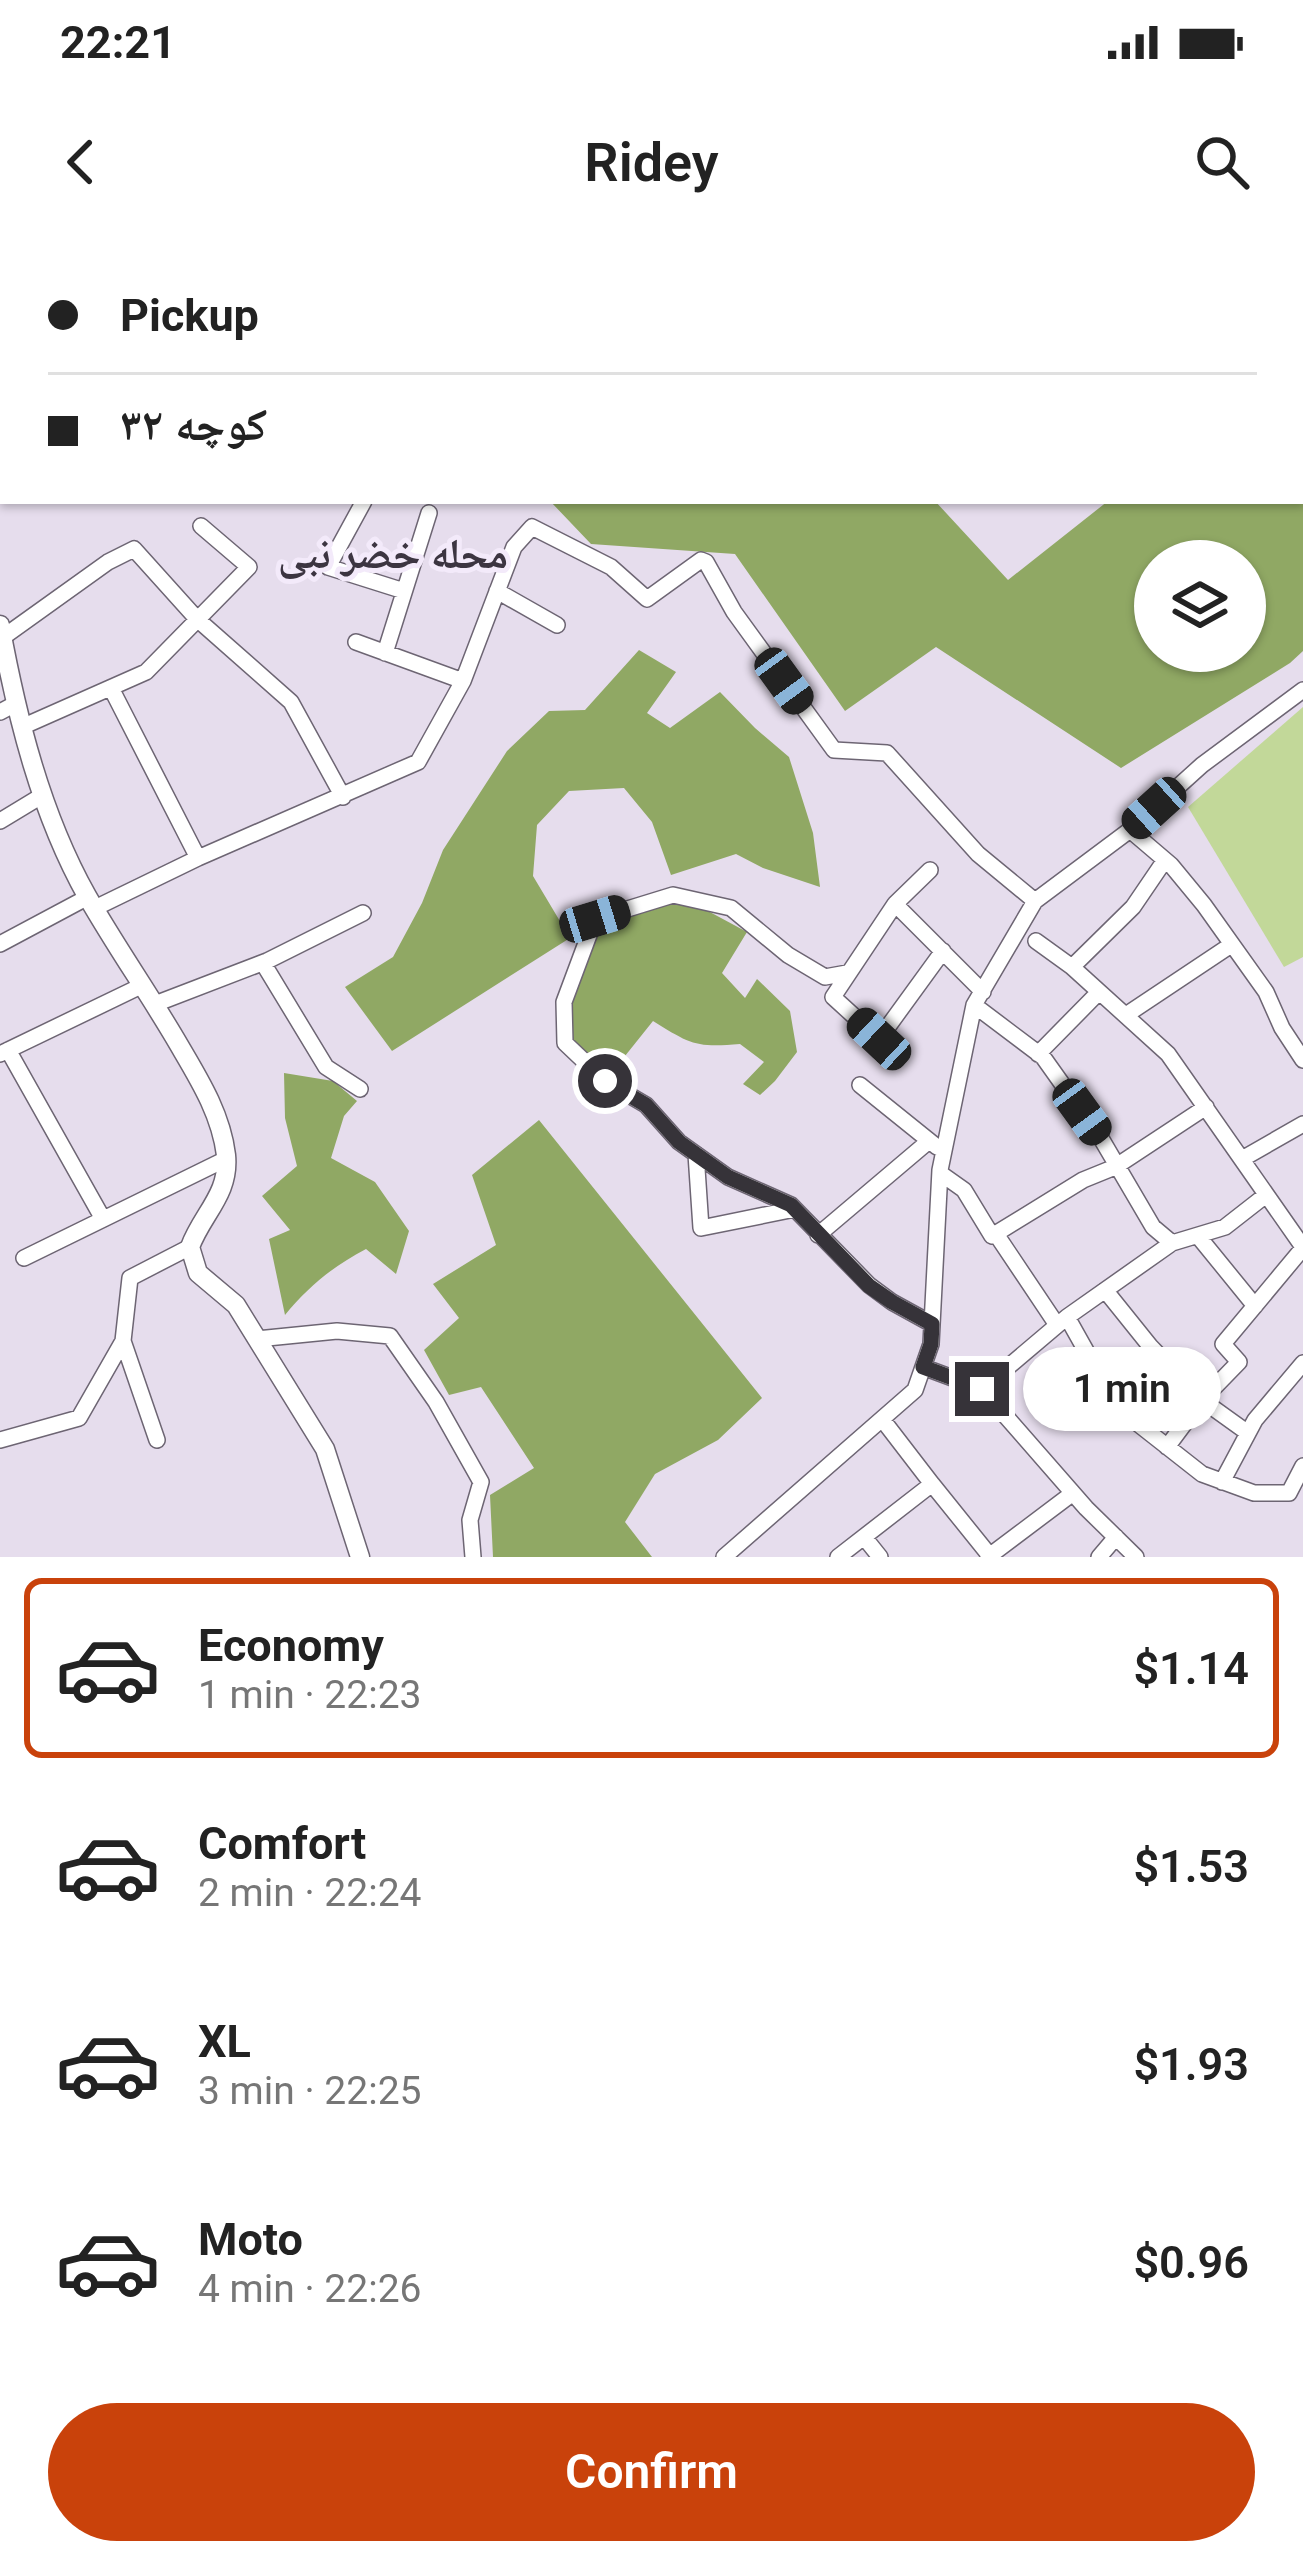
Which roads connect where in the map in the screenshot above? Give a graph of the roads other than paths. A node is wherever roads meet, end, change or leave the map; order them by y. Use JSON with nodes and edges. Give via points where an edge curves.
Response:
{"nodes":[{"id":1,"x":362,"y":504,"type":"edge"},
{"id":2,"x":429,"y":513,"type":"dead end"},
{"id":3,"x":201,"y":526,"type":"dead end"},
{"id":4,"x":404,"y":591,"type":"junction"},
{"id":5,"x":497,"y":591,"type":"junction"},
{"id":6,"x":197,"y":619,"type":"junction"},
{"id":7,"x":557,"y":625,"type":"dead end"},
{"id":8,"x":1,"y":632,"type":"edge"},
{"id":9,"x":356,"y":642,"type":"dead end"},
{"id":10,"x":385,"y":653,"type":"junction"},
{"id":11,"x":463,"y":681,"type":"junction"},
{"id":12,"x":110,"y":688,"type":"junction"},
{"id":13,"x":1303,"y":690,"type":"edge"},
{"id":14,"x":8,"y":707,"type":"edge"},
{"id":15,"x":24,"y":726,"type":"junction"},
{"id":16,"x":44,"y":795,"type":"junction"},
{"id":17,"x":343,"y":796,"type":"junction"},
{"id":18,"x":0,"y":821,"type":"edge"},
{"id":19,"x":1130,"y":830,"type":"junction"},
{"id":20,"x":198,"y":859,"type":"junction"},
{"id":21,"x":1165,"y":860,"type":"junction"},
{"id":22,"x":930,"y":870,"type":"dead end"},
{"id":23,"x":1035,"y":901,"type":"junction"},
{"id":24,"x":92,"y":903,"type":"junction"},
{"id":25,"x":896,"y":904,"type":"junction"},
{"id":26,"x":363,"y":913,"type":"dead end"},
{"id":27,"x":1036,"y":940,"type":"dead end"},
{"id":28,"x":0,"y":944,"type":"edge"},
{"id":29,"x":1232,"y":945,"type":"junction"},
{"id":30,"x":943,"y":951,"type":"junction"},
{"id":31,"x":263,"y":963,"type":"junction"},
{"id":32,"x":1072,"y":967,"type":"junction"},
{"id":33,"x":847,"y":973,"type":"junction"},
{"id":34,"x":143,"y":985,"type":"junction"},
{"id":35,"x":1099,"y":992,"type":"junction"},
{"id":36,"x":978,"y":998,"type":"junction"},
{"id":37,"x":155,"y":1004,"type":"junction"},
{"id":38,"x":1126,"y":1015,"type":"junction"},
{"id":39,"x":1295,"y":1033,"type":"edge"},
{"id":40,"x":4,"y":1052,"type":"edge"},
{"id":41,"x":1038,"y":1054,"type":"junction"},
{"id":42,"x":1303,"y":1060,"type":"edge"},
{"id":43,"x":860,"y":1085,"type":"dead end"},
{"id":44,"x":359,"y":1089,"type":"dead end"},
{"id":45,"x":1206,"y":1107,"type":"junction"},
{"id":46,"x":1303,"y":1124,"type":"edge"},
{"id":47,"x":929,"y":1141,"type":"junction"},
{"id":48,"x":944,"y":1152,"type":"junction"},
{"id":49,"x":696,"y":1154,"type":"junction"},
{"id":50,"x":226,"y":1159,"type":"junction"},
{"id":51,"x":1242,"y":1159,"type":"junction"},
{"id":52,"x":1115,"y":1167,"type":"junction"},
{"id":53,"x":940,"y":1173,"type":"junction"},
{"id":54,"x":1266,"y":1195,"type":"junction"},
{"id":55,"x":795,"y":1209,"type":"junction"},
{"id":56,"x":103,"y":1219,"type":"junction"},
{"id":57,"x":996,"y":1234,"type":"junction"},
{"id":58,"x":818,"y":1235,"type":"junction"},
{"id":59,"x":1198,"y":1236,"type":"junction"},
{"id":60,"x":1172,"y":1244,"type":"junction"},
{"id":61,"x":190,"y":1247,"type":"junction"},
{"id":62,"x":1303,"y":1248,"type":"edge"},
{"id":63,"x":24,"y":1258,"type":"dead end"},
{"id":64,"x":1106,"y":1290,"type":"junction"},
{"id":65,"x":1255,"y":1306,"type":"junction"},
{"id":66,"x":1062,"y":1321,"type":"junction"},
{"id":67,"x":932,"y":1324,"type":"junction"},
{"id":68,"x":257,"y":1339,"type":"junction"},
{"id":69,"x":123,"y":1341,"type":"junction"},
{"id":70,"x":1303,"y":1363,"type":"edge"},
{"id":71,"x":923,"y":1367,"type":"junction"},
{"id":72,"x":982,"y":1389,"type":"junction"},
{"id":73,"x":1202,"y":1400,"type":"junction"},
{"id":74,"x":882,"y":1419,"type":"junction"},
{"id":75,"x":1248,"y":1432,"type":"junction"},
{"id":76,"x":0,"y":1440,"type":"edge"},
{"id":77,"x":157,"y":1440,"type":"dead end"},
{"id":78,"x":1167,"y":1447,"type":"junction"},
{"id":79,"x":1303,"y":1466,"type":"edge"},
{"id":80,"x":1222,"y":1482,"type":"junction"},
{"id":81,"x":932,"y":1484,"type":"junction"},
{"id":82,"x":1072,"y":1493,"type":"junction"},
{"id":83,"x":864,"y":1537,"type":"junction"},
{"id":84,"x":1116,"y":1537,"type":"junction"},
{"id":85,"x":989,"y":1556,"type":"edge"},
{"id":86,"x":360,"y":1557,"type":"edge"},
{"id":87,"x":472,"y":1557,"type":"edge"},
{"id":88,"x":724,"y":1557,"type":"edge"},
{"id":89,"x":838,"y":1557,"type":"edge"},
{"id":90,"x":880,"y":1557,"type":"edge"},
{"id":91,"x":1099,"y":1557,"type":"edge"},
{"id":92,"x":1136,"y":1557,"type":"edge"}],
"edges":[{"from":1,"to":4,"type":"street","via":[[328,567]]},
{"from":2,"to":4,"type":"street"},
{"from":3,"to":6,"type":"street","via":[[249,567]]},
{"from":4,"to":10,"type":"street"},
{"from":5,"to":7,"type":"street"},
{"from":5,"to":11,"type":"street"},
{"from":5,"to":23,"type":"street","via":[[514,547],[532,527],[611,567],[647,599],[706,562],[834,750],[887,753],[978,854]]},
{"from":6,"to":8,"type":"street","via":[[134,550]]},
{"from":6,"to":12,"type":"street","via":[[146,672]]},
{"from":6,"to":17,"type":"street","via":[[290,702]]},
{"from":8,"to":14,"type":"street"},
{"from":9,"to":10,"type":"street"},
{"from":10,"to":11,"type":"street"},
{"from":11,"to":17,"type":"street","via":[[418,762]]},
{"from":12,"to":15,"type":"street"},
{"from":12,"to":20,"type":"street"},
{"from":13,"to":19,"type":"street"},
{"from":14,"to":15,"type":"street"},
{"from":15,"to":16,"type":"street"},
{"from":16,"to":18,"type":"street"},
{"from":16,"to":24,"type":"street"},
{"from":17,"to":20,"type":"street"},
{"from":19,"to":21,"type":"street"},
{"from":19,"to":23,"type":"street"},
{"from":20,"to":24,"type":"street"},
{"from":21,"to":29,"type":"street"},
{"from":21,"to":32,"type":"street","via":[[1133,907]]},
{"from":22,"to":25,"type":"street"},
{"from":23,"to":36,"type":"street"},
{"from":24,"to":28,"type":"street"},
{"from":24,"to":34,"type":"street"},
{"from":25,"to":30,"type":"street"},
{"from":25,"to":33,"type":"street"},
{"from":26,"to":31,"type":"street"},
{"from":27,"to":32,"type":"street"},
{"from":29,"to":38,"type":"street"},
{"from":29,"to":39,"type":"street"},
{"from":30,"to":33,"type":"street","via":[[879,1039],[833,997]]},
{"from":30,"to":36,"type":"street"},
{"from":31,"to":37,"type":"street"},
{"from":31,"to":44,"type":"street","via":[[326,1067]]},
{"from":32,"to":35,"type":"street"},
{"from":33,"to":49,"type":"street","via":[[825,977],[731,908],[673,895],[595,919],[564,1002],[565,1043]]},
{"from":34,"to":37,"type":"street"},
{"from":34,"to":40,"type":"street"},
{"from":35,"to":38,"type":"street"},
{"from":35,"to":41,"type":"street"},
{"from":36,"to":41,"type":"street"},
{"from":36,"to":48,"type":"street"},
{"from":37,"to":50,"type":"street","via":[[218,1118]]},
{"from":38,"to":45,"type":"street","via":[[1168,1054]]},
{"from":39,"to":42,"type":"street"},
{"from":40,"to":56,"type":"street"},
{"from":41,"to":52,"type":"street"},
{"from":43,"to":47,"type":"street"},
{"from":45,"to":51,"type":"street"},
{"from":45,"to":52,"type":"street"},
{"from":46,"to":51,"type":"street"},
{"from":47,"to":48,"type":"street"},
{"from":47,"to":58,"type":"street"},
{"from":48,"to":53,"type":"street"},
{"from":49,"to":55,"type":"street"},
{"from":49,"to":55,"type":"street","via":[[700,1228]]},
{"from":50,"to":56,"type":"street"},
{"from":50,"to":61,"type":"street","via":[[219,1197]]},
{"from":51,"to":54,"type":"street"},
{"from":52,"to":57,"type":"street"},
{"from":52,"to":60,"type":"street"},
{"from":53,"to":57,"type":"street","via":[[964,1190]]},
{"from":53,"to":67,"type":"street"},
{"from":54,"to":59,"type":"street","via":[[1225,1227]]},
{"from":54,"to":62,"type":"street"},
{"from":55,"to":58,"type":"street"},
{"from":56,"to":63,"type":"street"},
{"from":57,"to":66,"type":"street"},
{"from":58,"to":67,"type":"street","via":[[869,1286]]},
{"from":59,"to":60,"type":"street"},
{"from":59,"to":65,"type":"street"},
{"from":60,"to":64,"type":"street"},
{"from":61,"to":68,"type":"street","via":[[198,1273],[236,1305]]},
{"from":61,"to":69,"type":"street","via":[[130,1278]]},
{"from":62,"to":65,"type":"street"},
{"from":64,"to":66,"type":"street"},
{"from":64,"to":73,"type":"street"},
{"from":65,"to":73,"type":"street","via":[[1223,1344],[1239,1362]]},
{"from":66,"to":72,"type":"street"},
{"from":66,"to":78,"type":"street","via":[[1118,1408]]},
{"from":67,"to":71,"type":"street"},
{"from":68,"to":86,"type":"street","via":[[325,1449]]},
{"from":68,"to":87,"type":"street","via":[[337,1331],[390,1336],[481,1482],[470,1520]]},
{"from":69,"to":76,"type":"street","via":[[79,1418]]},
{"from":69,"to":77,"type":"street"},
{"from":70,"to":75,"type":"street"},
{"from":71,"to":72,"type":"street"},
{"from":71,"to":74,"type":"street","via":[[915,1390]]},
{"from":72,"to":82,"type":"street"},
{"from":73,"to":75,"type":"street"},
{"from":73,"to":78,"type":"street"},
{"from":74,"to":81,"type":"street"},
{"from":74,"to":88,"type":"street"},
{"from":75,"to":80,"type":"street"},
{"from":78,"to":80,"type":"street"},
{"from":79,"to":80,"type":"street","via":[[1289,1493]]},
{"from":81,"to":83,"type":"street"},
{"from":81,"to":85,"type":"street"},
{"from":82,"to":84,"type":"street"},
{"from":82,"to":85,"type":"street"},
{"from":83,"to":89,"type":"street"},
{"from":83,"to":90,"type":"street"},
{"from":84,"to":91,"type":"street"},
{"from":84,"to":92,"type":"street"}]}
